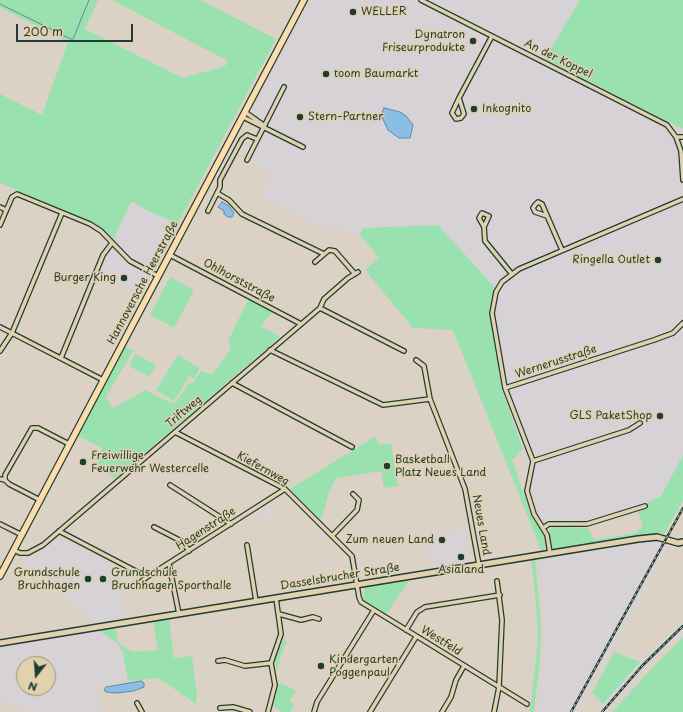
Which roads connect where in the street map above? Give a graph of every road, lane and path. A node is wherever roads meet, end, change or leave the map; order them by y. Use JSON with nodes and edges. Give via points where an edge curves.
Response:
{"nodes":[{"id":1,"x":304,"y":0,"type":"edge"},
{"id":2,"x":421,"y":0,"type":"edge"},
{"id":3,"x":492,"y":36,"type":"junction"},
{"id":4,"x":284,"y":87,"type":"dead end"},
{"id":5,"x":459,"y":98,"type":"junction"},
{"id":6,"x":244,"y":115,"type":"junction"},
{"id":7,"x":264,"y":126,"type":"junction"},
{"id":8,"x":676,"y":137,"type":"junction"},
{"id":9,"x":683,"y":137,"type":"edge"},
{"id":10,"x":257,"y":139,"type":"junction"},
{"id":11,"x":303,"y":147,"type":"dead end"},
{"id":12,"x":247,"y":160,"type":"dead end"},
{"id":13,"x":683,"y":180,"type":"edge"},
{"id":14,"x":217,"y":193,"type":"junction"},
{"id":15,"x":683,"y":199,"type":"edge"},
{"id":16,"x":0,"y":207,"type":"edge"},
{"id":17,"x":6,"y":210,"type":"junction"},
{"id":18,"x":208,"y":211,"type":"dead end"},
{"id":19,"x":62,"y":213,"type":"junction"},
{"id":20,"x":547,"y":216,"type":"dead end"},
{"id":21,"x":0,"y":225,"type":"edge"},
{"id":22,"x":484,"y":227,"type":"dead end"},
{"id":23,"x":112,"y":243,"type":"junction"},
{"id":24,"x":562,"y":250,"type":"junction"},
{"id":25,"x":324,"y":254,"type":"junction"},
{"id":26,"x":170,"y":255,"type":"junction"},
{"id":27,"x":315,"y":262,"type":"dead end"},
{"id":28,"x":511,"y":273,"type":"junction"},
{"id":29,"x":158,"y":276,"type":"junction"},
{"id":30,"x":320,"y":308,"type":"junction"},
{"id":31,"x":683,"y":323,"type":"edge"},
{"id":32,"x":300,"y":324,"type":"junction"},
{"id":33,"x":0,"y":328,"type":"edge"},
{"id":34,"x":12,"y":334,"type":"junction"},
{"id":35,"x":270,"y":350,"type":"junction"},
{"id":36,"x":404,"y":350,"type":"dead end"},
{"id":37,"x":0,"y":351,"type":"edge"},
{"id":38,"x":61,"y":358,"type":"junction"},
{"id":39,"x":416,"y":360,"type":"dead end"},
{"id":40,"x":103,"y":380,"type":"junction"},
{"id":41,"x":232,"y":383,"type":"junction"},
{"id":42,"x":505,"y":388,"type":"junction"},
{"id":43,"x":430,"y":399,"type":"junction"},
{"id":44,"x":640,"y":422,"type":"dead end"},
{"id":45,"x":175,"y":432,"type":"junction"},
{"id":46,"x":69,"y":444,"type":"junction"},
{"id":47,"x":352,"y":447,"type":"dead end"},
{"id":48,"x":532,"y":461,"type":"junction"},
{"id":49,"x":0,"y":479,"type":"edge"},
{"id":50,"x":5,"y":480,"type":"junction"},
{"id":51,"x":170,"y":485,"type":"dead end"},
{"id":52,"x":285,"y":489,"type":"junction"},
{"id":53,"x":353,"y":494,"type":"dead end"},
{"id":54,"x":40,"y":500,"type":"junction"},
{"id":55,"x":645,"y":506,"type":"dead end"},
{"id":56,"x":0,"y":524,"type":"edge"},
{"id":57,"x":231,"y":524,"type":"junction"},
{"id":58,"x":154,"y":527,"type":"dead end"},
{"id":59,"x":543,"y":528,"type":"junction"},
{"id":60,"x":59,"y":531,"type":"junction"},
{"id":61,"x":22,"y":535,"type":"junction"},
{"id":62,"x":332,"y":536,"type":"junction"},
{"id":63,"x":683,"y":542,"type":"edge"},
{"id":64,"x":247,"y":545,"type":"dead end"},
{"id":65,"x":14,"y":550,"type":"junction"},
{"id":66,"x":189,"y":551,"type":"junction"},
{"id":67,"x":550,"y":553,"type":"junction"},
{"id":68,"x":169,"y":564,"type":"junction"},
{"id":69,"x":479,"y":565,"type":"junction"},
{"id":70,"x":0,"y":576,"type":"edge"},
{"id":71,"x":147,"y":577,"type":"junction"},
{"id":72,"x":497,"y":581,"type":"dead end"},
{"id":73,"x":356,"y":585,"type":"junction"},
{"id":74,"x":137,"y":586,"type":"dead end"},
{"id":75,"x":500,"y":595,"type":"junction"},
{"id":76,"x":276,"y":598,"type":"junction"},
{"id":77,"x":256,"y":601,"type":"junction"},
{"id":78,"x":374,"y":610,"type":"junction"},
{"id":79,"x":179,"y":614,"type":"junction"},
{"id":80,"x":279,"y":614,"type":"junction"},
{"id":81,"x":319,"y":619,"type":"dead end"},
{"id":82,"x":406,"y":630,"type":"junction"},
{"id":83,"x":416,"y":637,"type":"junction"},
{"id":84,"x":0,"y":643,"type":"edge"},
{"id":85,"x":218,"y":661,"type":"dead end"},
{"id":86,"x":271,"y":663,"type":"junction"},
{"id":87,"x":464,"y":666,"type":"junction"},
{"id":88,"x":499,"y":687,"type":"junction"},
{"id":89,"x":137,"y":703,"type":"dead end"},
{"id":90,"x":527,"y":704,"type":"dead end"},
{"id":91,"x":220,"y":708,"type":"dead end"},
{"id":92,"x":142,"y":712,"type":"edge"},
{"id":93,"x":250,"y":712,"type":"edge"},
{"id":94,"x":268,"y":712,"type":"edge"},
{"id":95,"x":314,"y":712,"type":"edge"},
{"id":96,"x":370,"y":712,"type":"edge"},
{"id":97,"x":442,"y":712,"type":"edge"},
{"id":98,"x":494,"y":712,"type":"edge"}],
"edges":[{"from":1,"to":6,"type":"main road","name":"Hannoversche Heerstraße"},
{"from":2,"to":3,"type":"street","name":"An der Koppel"},
{"from":3,"to":5,"type":"street"},
{"from":3,"to":8,"type":"street","name":"An der Koppel","via":[[667,125]]},
{"from":4,"to":7,"type":"street"},
{"from":5,"to":5,"type":"street","via":[[452,113],[456,119],[464,114]]},
{"from":6,"to":7,"type":"street"},
{"from":6,"to":26,"type":"main road","name":"Hannoversche Heerstraße"},
{"from":7,"to":10,"type":"street"},
{"from":7,"to":11,"type":"street"},
{"from":8,"to":9,"type":"street"},
{"from":8,"to":13,"type":"street","via":[[681,151]]},
{"from":10,"to":12,"type":"street"},
{"from":10,"to":14,"type":"street","via":[[244,136],[220,180]]},
{"from":14,"to":18,"type":"street"},
{"from":14,"to":25,"type":"street","via":[[230,200],[242,214]]},
{"from":15,"to":24,"type":"street"},
{"from":16,"to":17,"type":"street"},
{"from":17,"to":19,"type":"street","via":[[17,194]]},
{"from":17,"to":21,"type":"street"},
{"from":19,"to":23,"type":"street","via":[[90,224]]},
{"from":19,"to":34,"type":"street"},
{"from":20,"to":24,"type":"street"},
{"from":22,"to":28,"type":"street","via":[[485,241]]},
{"from":23,"to":29,"type":"street","via":[[130,262]]},
{"from":23,"to":38,"type":"street","via":[[103,255]]},
{"from":24,"to":28,"type":"street"},
{"from":25,"to":27,"type":"street"},
{"from":25,"to":30,"type":"street","name":"Triftweg","via":[[329,250],[335,251],[357,273],[324,299]]},
{"from":26,"to":29,"type":"main road","name":"Hannoversche Heerstraße"},
{"from":26,"to":32,"type":"street","name":"Ohlhorststraße"},
{"from":28,"to":42,"type":"street","via":[[502,282],[492,313]]},
{"from":29,"to":40,"type":"main road","name":"Hannoversche Heerstraße"},
{"from":30,"to":32,"type":"street","name":"Triftweg"},
{"from":30,"to":36,"type":"street"},
{"from":31,"to":42,"type":"street","name":"Wernerusstraße","via":[[673,333],[654,340]]},
{"from":32,"to":35,"type":"street","name":"Triftweg"},
{"from":33,"to":34,"type":"street"},
{"from":34,"to":37,"type":"street"},
{"from":34,"to":38,"type":"street"},
{"from":35,"to":41,"type":"street","name":"Triftweg"},
{"from":35,"to":43,"type":"street","via":[[383,405]]},
{"from":38,"to":40,"type":"street"},
{"from":39,"to":43,"type":"street","name":"Neues Land","via":[[424,366]]},
{"from":40,"to":46,"type":"main road","name":"Hannoversche Heerstraße"},
{"from":41,"to":45,"type":"street","name":"Triftweg"},
{"from":41,"to":47,"type":"street"},
{"from":42,"to":48,"type":"street","name":"Wernerusstraße"},
{"from":43,"to":69,"type":"street","name":"Neues Land","via":[[466,489]]},
{"from":44,"to":48,"type":"street","via":[[629,430]]},
{"from":45,"to":52,"type":"street","name":"Kiefernweg"},
{"from":45,"to":60,"type":"street","name":"Triftweg"},
{"from":46,"to":50,"type":"street","via":[[38,428],[32,428],[5,475]]},
{"from":46,"to":54,"type":"main road","name":"Hannoversche Heerstraße"},
{"from":48,"to":59,"type":"street","name":"Wernerusstraße","via":[[527,491],[534,514]]},
{"from":49,"to":50,"type":"street"},
{"from":50,"to":54,"type":"street"},
{"from":51,"to":57,"type":"street"},
{"from":52,"to":57,"type":"street","name":"Hagenstraße"},
{"from":52,"to":62,"type":"street","name":"Kiefernweg"},
{"from":53,"to":62,"type":"street","via":[[359,500],[357,510]]},
{"from":54,"to":61,"type":"main road","name":"Hannoversche Heerstraße"},
{"from":55,"to":59,"type":"street","via":[[587,524],[549,524]]},
{"from":56,"to":61,"type":"street"},
{"from":57,"to":66,"type":"street","name":"Hagenstraße"},
{"from":58,"to":66,"type":"street","via":[[183,542]]},
{"from":59,"to":67,"type":"street","name":"Wernerusstraße"},
{"from":60,"to":65,"type":"street","name":"Triftweg","via":[[35,550],[23,554]]},
{"from":60,"to":71,"type":"street"},
{"from":61,"to":65,"type":"main road","name":"Hannoversche Heerstraße"},
{"from":62,"to":73,"type":"street","name":"Kiefernweg","via":[[352,556]]},
{"from":63,"to":67,"type":"street","name":"Dasselsbrucher Straße","via":[[678,544],[657,537]]},
{"from":64,"to":77,"type":"street"},
{"from":65,"to":70,"type":"main road","name":"Hannoversche Heerstraße"},
{"from":66,"to":68,"type":"street","name":"Hagenstraße"},
{"from":67,"to":69,"type":"street","name":"Dasselsbrucher Straße"},
{"from":68,"to":71,"type":"street","name":"Hagenstraße"},
{"from":68,"to":79,"type":"street"},
{"from":69,"to":73,"type":"street","name":"Dasselsbrucher Straße"},
{"from":71,"to":74,"type":"street","name":"Hagenstraße"},
{"from":72,"to":75,"type":"street"},
{"from":73,"to":76,"type":"street","name":"Dasselsbrucher Straße"},
{"from":73,"to":78,"type":"street","name":"Westfeld","via":[[361,602]]},
{"from":75,"to":82,"type":"street","via":[[425,607],[417,612]]},
{"from":75,"to":88,"type":"street","via":[[502,620]]},
{"from":76,"to":77,"type":"street","name":"Dasselsbrucher Straße"},
{"from":76,"to":80,"type":"street"},
{"from":77,"to":79,"type":"street","name":"Dasselsbrucher Straße"},
{"from":78,"to":82,"type":"street","name":"Westfeld"},
{"from":78,"to":95,"type":"street","via":[[317,702]]},
{"from":79,"to":84,"type":"street","name":"Dasselsbrucher Straße"},
{"from":80,"to":81,"type":"street","via":[[300,620],[313,617]]},
{"from":80,"to":86,"type":"street","via":[[281,634]]},
{"from":82,"to":83,"type":"street","name":"Westfeld"},
{"from":83,"to":87,"type":"street","name":"Westfeld"},
{"from":83,"to":96,"type":"street"},
{"from":85,"to":86,"type":"street","via":[[225,660],[245,666]]},
{"from":86,"to":94,"type":"street","via":[[275,685]]},
{"from":87,"to":88,"type":"street","name":"Westfeld"},
{"from":87,"to":97,"type":"street"},
{"from":88,"to":90,"type":"street","name":"Westfeld"},
{"from":88,"to":98,"type":"street"},
{"from":89,"to":92,"type":"street"},
{"from":91,"to":93,"type":"street","via":[[233,707]]}]}
